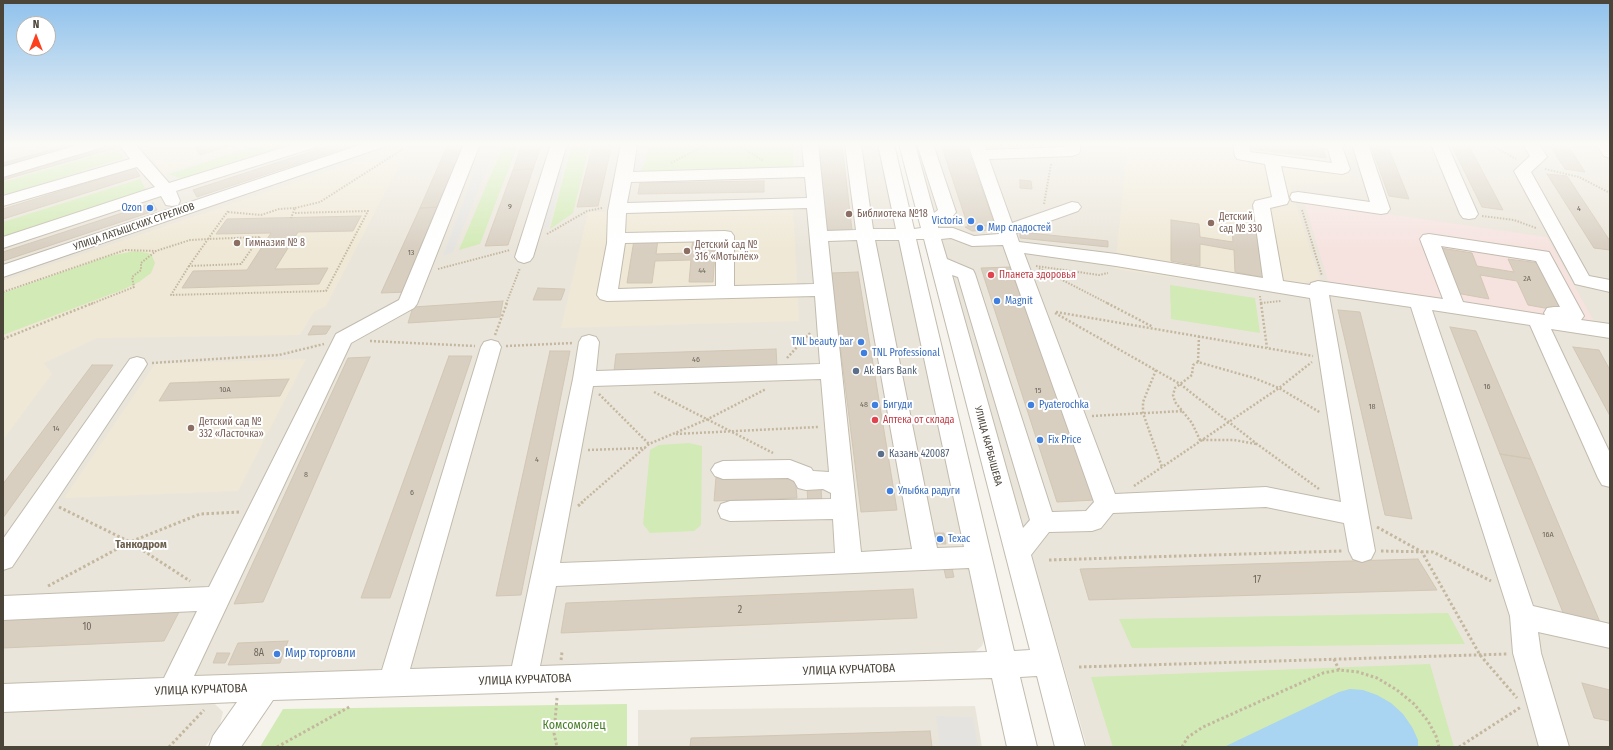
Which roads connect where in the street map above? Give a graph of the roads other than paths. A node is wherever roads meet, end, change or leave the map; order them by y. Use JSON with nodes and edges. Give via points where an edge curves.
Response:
{"nodes":[{"id":1,"x":78,"y":179,"type":"edge"},
{"id":2,"x":156,"y":179,"type":"edge"},
{"id":3,"x":201,"y":179,"type":"edge"},
{"id":4,"x":275,"y":179,"type":"edge"},
{"id":5,"x":458,"y":179,"type":"edge"},
{"id":6,"x":548,"y":179,"type":"edge"},
{"id":7,"x":624,"y":179,"type":"edge"},
{"id":8,"x":814,"y":179,"type":"edge"},
{"id":9,"x":858,"y":179,"type":"edge"},
{"id":10,"x":894,"y":179,"type":"edge"},
{"id":11,"x":915,"y":179,"type":"edge"},
{"id":12,"x":936,"y":179,"type":"edge"},
{"id":13,"x":988,"y":179,"type":"edge"},
{"id":14,"x":1276,"y":179,"type":"edge"},
{"id":15,"x":1371,"y":179,"type":"edge"},
{"id":16,"x":1454,"y":179,"type":"edge"},
{"id":17,"x":1526,"y":179,"type":"edge"},
{"id":18,"x":166,"y":190,"type":"junction"},
{"id":19,"x":1298,"y":197,"type":"road end"},
{"id":20,"x":3,"y":201,"type":"edge"},
{"id":21,"x":816,"y":203,"type":"junction"},
{"id":22,"x":1072,"y":207,"type":"dead end"},
{"id":23,"x":618,"y":208,"type":"junction"},
{"id":24,"x":178,"y":212,"type":"junction"},
{"id":25,"x":1470,"y":214,"type":"road end"},
{"id":26,"x":929,"y":229,"type":"junction"},
{"id":27,"x":906,"y":234,"type":"junction"},
{"id":28,"x":865,"y":235,"type":"junction"},
{"id":29,"x":819,"y":236,"type":"junction"},
{"id":30,"x":617,"y":238,"type":"junction"},
{"id":31,"x":1009,"y":239,"type":"junction"},
{"id":32,"x":3,"y":243,"type":"edge"},
{"id":33,"x":524,"y":257,"type":"road end"},
{"id":34,"x":939,"y":262,"type":"junction"},
{"id":35,"x":3,"y":271,"type":"edge"},
{"id":36,"x":1610,"y":286,"type":"edge"},
{"id":37,"x":1267,"y":289,"type":"junction"},
{"id":38,"x":824,"y":290,"type":"junction"},
{"id":39,"x":1322,"y":290,"type":"junction"},
{"id":40,"x":725,"y":292,"type":"junction"},
{"id":41,"x":1419,"y":302,"type":"junction"},
{"id":42,"x":1453,"y":302,"type":"junction"},
{"id":43,"x":1537,"y":320,"type":"junction"},
{"id":44,"x":1610,"y":331,"type":"edge"},
{"id":45,"x":589,"y":342,"type":"road end"},
{"id":46,"x":491,"y":347,"type":"road end"},
{"id":47,"x":137,"y":364,"type":"road end"},
{"id":48,"x":831,"y":371,"type":"junction"},
{"id":49,"x":584,"y":379,"type":"junction"},
{"id":50,"x":723,"y":470,"type":"dead end"},
{"id":51,"x":1610,"y":478,"type":"edge"},
{"id":52,"x":843,"y":499,"type":"junction"},
{"id":53,"x":1107,"y":504,"type":"junction"},
{"id":54,"x":730,"y":511,"type":"dead end"},
{"id":55,"x":1355,"y":515,"type":"junction"},
{"id":56,"x":1043,"y":522,"type":"junction"},
{"id":57,"x":1362,"y":551,"type":"road end"},
{"id":58,"x":1017,"y":554,"type":"junction"},
{"id":59,"x":980,"y":557,"type":"junction"},
{"id":60,"x":3,"y":559,"type":"edge"},
{"id":61,"x":927,"y":560,"type":"junction"},
{"id":62,"x":849,"y":563,"type":"junction"},
{"id":63,"x":545,"y":575,"type":"junction"},
{"id":64,"x":218,"y":598,"type":"junction"},
{"id":65,"x":1519,"y":604,"type":"junction"},
{"id":66,"x":3,"y":608,"type":"edge"},
{"id":67,"x":1610,"y":636,"type":"edge"},
{"id":68,"x":1048,"y":662,"type":"junction"},
{"id":69,"x":1004,"y":665,"type":"junction"},
{"id":70,"x":523,"y":680,"type":"junction"},
{"id":71,"x":392,"y":684,"type":"junction"},
{"id":72,"x":266,"y":687,"type":"junction"},
{"id":73,"x":172,"y":691,"type":"junction"},
{"id":74,"x":3,"y":698,"type":"edge"},
{"id":75,"x":224,"y":747,"type":"edge"},
{"id":76,"x":1022,"y":747,"type":"edge"},
{"id":77,"x":1070,"y":747,"type":"edge"},
{"id":78,"x":1554,"y":747,"type":"edge"}],
"edges":[{"from":1,"to":20,"type":"street"},
{"from":2,"to":18,"type":"street"},
{"from":3,"to":18,"type":"street"},
{"from":4,"to":24,"type":"street","name":"УЛИЦА ЛАТЫШСКИХ СТРЕЛКОВ"},
{"from":5,"to":64,"type":"street","via":[[407,304],[343,339]]},
{"from":6,"to":33,"type":"street"},
{"from":7,"to":23,"type":"street"},
{"from":8,"to":21,"type":"street"},
{"from":9,"to":28,"type":"street"},
{"from":10,"to":27,"type":"street"},
{"from":11,"to":26,"type":"street","name":"УЛИЦА КАРБЫШЕВА"},
{"from":12,"to":26,"type":"street","via":[[947,212]]},
{"from":13,"to":31,"type":"street"},
{"from":14,"to":37,"type":"street","via":[[1281,200],[1261,205]]},
{"from":15,"to":19,"type":"street","via":[[1381,209]]},
{"from":16,"to":25,"type":"street"},
{"from":17,"to":36,"type":"street","via":[[1582,280]]},
{"from":18,"to":24,"type":"street"},
{"from":18,"to":32,"type":"street"},
{"from":21,"to":23,"type":"street"},
{"from":21,"to":29,"type":"street"},
{"from":22,"to":31,"type":"street"},
{"from":23,"to":30,"type":"street"},
{"from":24,"to":35,"type":"street","name":"УЛИЦА ЛАТЫШСКИХ СТРЕЛКОВ"},
{"from":26,"to":27,"type":"street"},
{"from":26,"to":31,"type":"street","via":[[953,233],[972,241]]},
{"from":26,"to":34,"type":"street","name":"УЛИЦА КАРБЫШЕВА"},
{"from":27,"to":28,"type":"street"},
{"from":27,"to":59,"type":"street"},
{"from":28,"to":29,"type":"street"},
{"from":28,"to":61,"type":"street"},
{"from":29,"to":38,"type":"street"},
{"from":30,"to":40,"type":"street","via":[[725,236]]},
{"from":30,"to":40,"type":"street","via":[[607,295]]},
{"from":31,"to":37,"type":"street"},
{"from":31,"to":53,"type":"street"},
{"from":34,"to":56,"type":"street","via":[[966,274]]},
{"from":34,"to":58,"type":"street","name":"УЛИЦА КАРБЫШЕВА"},
{"from":37,"to":39,"type":"street"},
{"from":38,"to":40,"type":"street"},
{"from":38,"to":48,"type":"street"},
{"from":39,"to":41,"type":"street"},
{"from":39,"to":55,"type":"street"},
{"from":41,"to":42,"type":"street"},
{"from":41,"to":65,"type":"street"},
{"from":42,"to":42,"type":"street","via":[[1429,240],[1543,256],[1574,316]]},
{"from":42,"to":43,"type":"street"},
{"from":43,"to":44,"type":"street"},
{"from":43,"to":51,"type":"street"},
{"from":45,"to":49,"type":"street"},
{"from":46,"to":71,"type":"street"},
{"from":47,"to":60,"type":"street"},
{"from":48,"to":49,"type":"street"},
{"from":48,"to":52,"type":"street"},
{"from":49,"to":63,"type":"street"},
{"from":50,"to":52,"type":"street","via":[[790,469],[803,475],[806,481],[825,480]]},
{"from":52,"to":54,"type":"street"},
{"from":52,"to":62,"type":"street"},
{"from":53,"to":55,"type":"street","via":[[1266,497]]},
{"from":53,"to":56,"type":"street","via":[[1092,521]]},
{"from":55,"to":57,"type":"street"},
{"from":56,"to":58,"type":"street"},
{"from":58,"to":68,"type":"street","name":"УЛИЦА КАРБЫШЕВА"},
{"from":59,"to":61,"type":"street"},
{"from":59,"to":69,"type":"street"},
{"from":61,"to":62,"type":"street"},
{"from":62,"to":63,"type":"street"},
{"from":63,"to":70,"type":"street"},
{"from":64,"to":66,"type":"street"},
{"from":64,"to":73,"type":"street"},
{"from":65,"to":67,"type":"street"},
{"from":65,"to":78,"type":"street","via":[[1531,700]]},
{"from":68,"to":69,"type":"street","name":"УЛИЦА КУРЧАТОВА"},
{"from":68,"to":77,"type":"street","name":"УЛИЦА КАРБЫШЕВА"},
{"from":69,"to":70,"type":"street","name":"УЛИЦА КУРЧАТОВА"},
{"from":69,"to":76,"type":"street"},
{"from":70,"to":71,"type":"street","name":"УЛИЦА КУРЧАТОВА"},
{"from":71,"to":72,"type":"street","name":"УЛИЦА КУРЧАТОВА"},
{"from":72,"to":73,"type":"street","name":"УЛИЦА КУРЧАТОВА"},
{"from":72,"to":75,"type":"street"},
{"from":73,"to":74,"type":"street","name":"УЛИЦА КУРЧАТОВА"}]}
